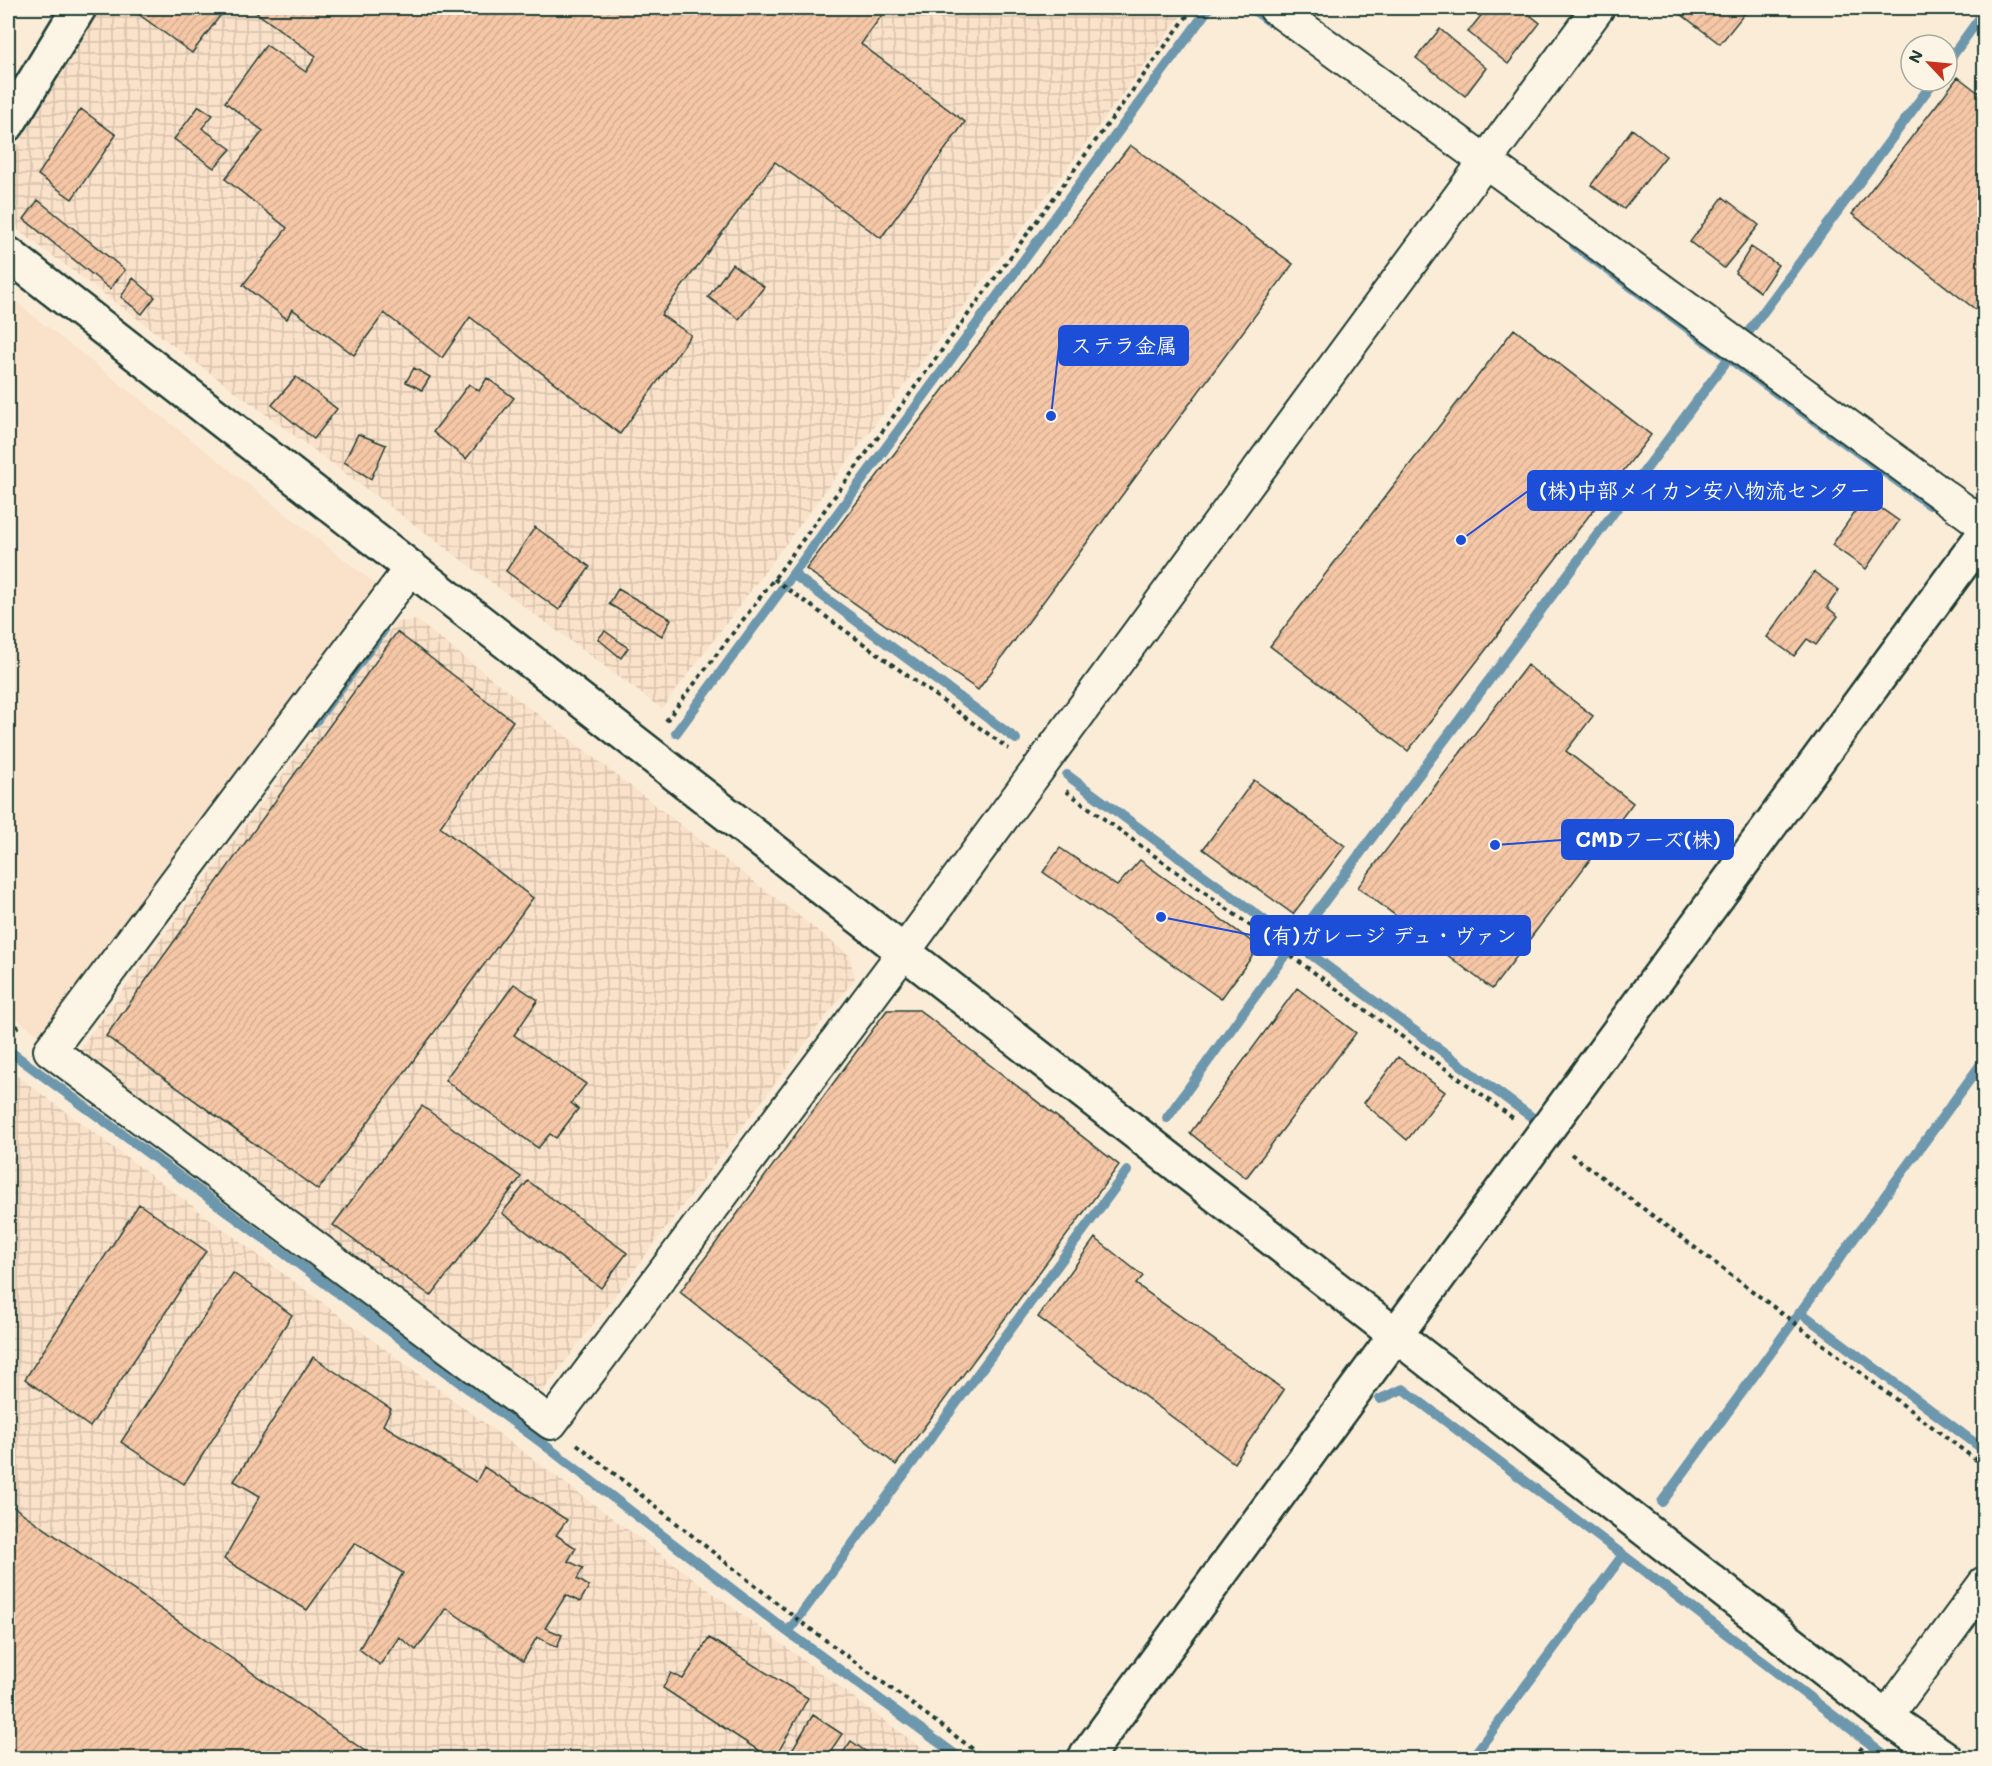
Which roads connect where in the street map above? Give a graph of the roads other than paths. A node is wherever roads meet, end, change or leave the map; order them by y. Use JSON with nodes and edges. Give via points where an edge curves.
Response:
{"nodes":[{"id":1,"x":79,"y":8,"type":"edge"},
{"id":2,"x":1275,"y":8,"type":"edge"},
{"id":3,"x":1598,"y":8,"type":"edge"},
{"id":4,"x":8,"y":124,"type":"edge"},
{"id":5,"x":1485,"y":161,"type":"junction"},
{"id":6,"x":8,"y":254,"type":"edge"},
{"id":7,"x":1984,"y":525,"type":"edge"},
{"id":8,"x":1984,"y":534,"type":"edge"},
{"id":9,"x":410,"y":569,"type":"junction"},
{"id":10,"x":903,"y":954,"type":"junction"},
{"id":11,"x":1396,"y":1334,"type":"junction"},
{"id":12,"x":1984,"y":1584,"type":"edge"},
{"id":13,"x":1886,"y":1717,"type":"junction"},
{"id":14,"x":1085,"y":1758,"type":"edge"},
{"id":15,"x":1945,"y":1758,"type":"edge"}],
"edges":[{"from":1,"to":4,"type":"street"},
{"from":2,"to":5,"type":"street"},
{"from":3,"to":5,"type":"street"},
{"from":5,"to":7,"type":"street"},
{"from":5,"to":10,"type":"street"},
{"from":6,"to":9,"type":"street"},
{"from":8,"to":11,"type":"street"},
{"from":9,"to":10,"type":"street"},
{"from":9,"to":10,"type":"street","via":[[50,1050],[550,1423]]},
{"from":10,"to":11,"type":"street"},
{"from":11,"to":13,"type":"street"},
{"from":11,"to":14,"type":"street"},
{"from":12,"to":13,"type":"street"},
{"from":13,"to":15,"type":"street"}]}
